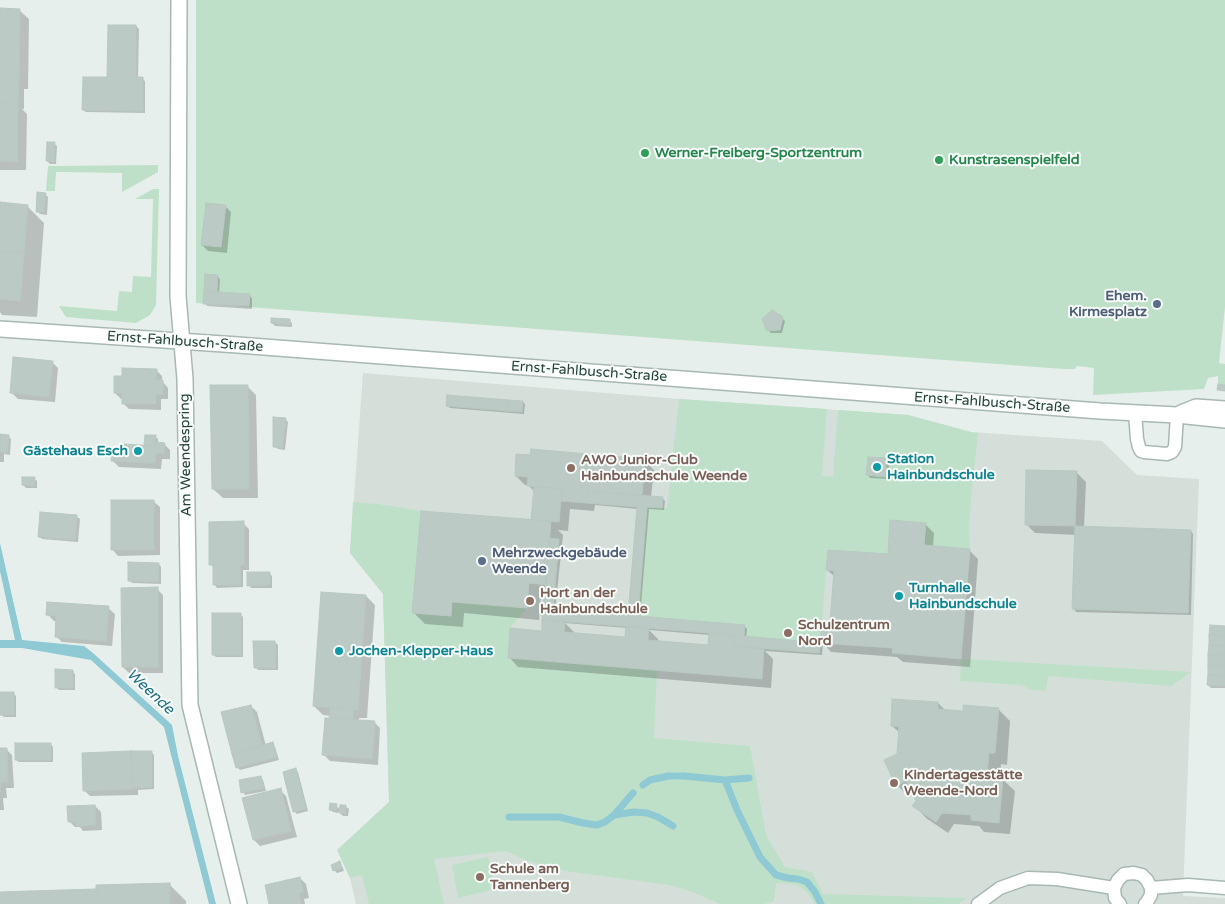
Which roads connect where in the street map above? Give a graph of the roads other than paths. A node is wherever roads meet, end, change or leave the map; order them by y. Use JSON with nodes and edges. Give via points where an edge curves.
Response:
{"nodes":[{"id":1,"x":179,"y":0,"type":"edge"},
{"id":2,"x":0,"y":329,"type":"edge"},
{"id":3,"x":182,"y":341,"type":"junction"},
{"id":4,"x":1225,"y":409,"type":"edge"},
{"id":5,"x":1135,"y":413,"type":"junction"},
{"id":6,"x":1177,"y":415,"type":"junction"},
{"id":7,"x":1225,"y":420,"type":"edge"},
{"id":8,"x":1114,"y":888,"type":"junction"},
{"id":9,"x":1151,"y":888,"type":"junction"},
{"id":10,"x":1225,"y":888,"type":"edge"},
{"id":11,"x":239,"y":904,"type":"edge"},
{"id":12,"x":978,"y":904,"type":"edge"},
{"id":13,"x":1120,"y":904,"type":"edge"},
{"id":14,"x":1145,"y":904,"type":"edge"}],
"edges":[{"from":1,"to":3,"type":"street","name":"Am Weendespring","via":[[178,296]]},
{"from":2,"to":3,"type":"street","name":"Ernst-Fahlbusch-Straße"},
{"from":3,"to":5,"type":"street","name":"Ernst-Fahlbusch-Straße"},
{"from":3,"to":11,"type":"street","name":"Am Weendespring","via":[[190,705]]},
{"from":4,"to":6,"type":"street","name":"Ernst-Fahlbusch-Straße","via":[[1196,407]]},
{"from":5,"to":6,"type":"street","name":"Ernst-Fahlbusch-Straße"},
{"from":5,"to":6,"type":"lane","via":[[1141,451],[1167,454],[1175,447]]},
{"from":6,"to":7,"type":"street","name":"Ernst-Fahlbusch-Straße"},
{"from":8,"to":9,"type":"lane","via":[[1124,874],[1134,873],[1142,875]]},
{"from":8,"to":12,"type":"lane","via":[[1028,878],[1000,888]]},
{"from":8,"to":13,"type":"lane"},
{"from":9,"to":10,"type":"lane"},
{"from":9,"to":14,"type":"lane"}]}
